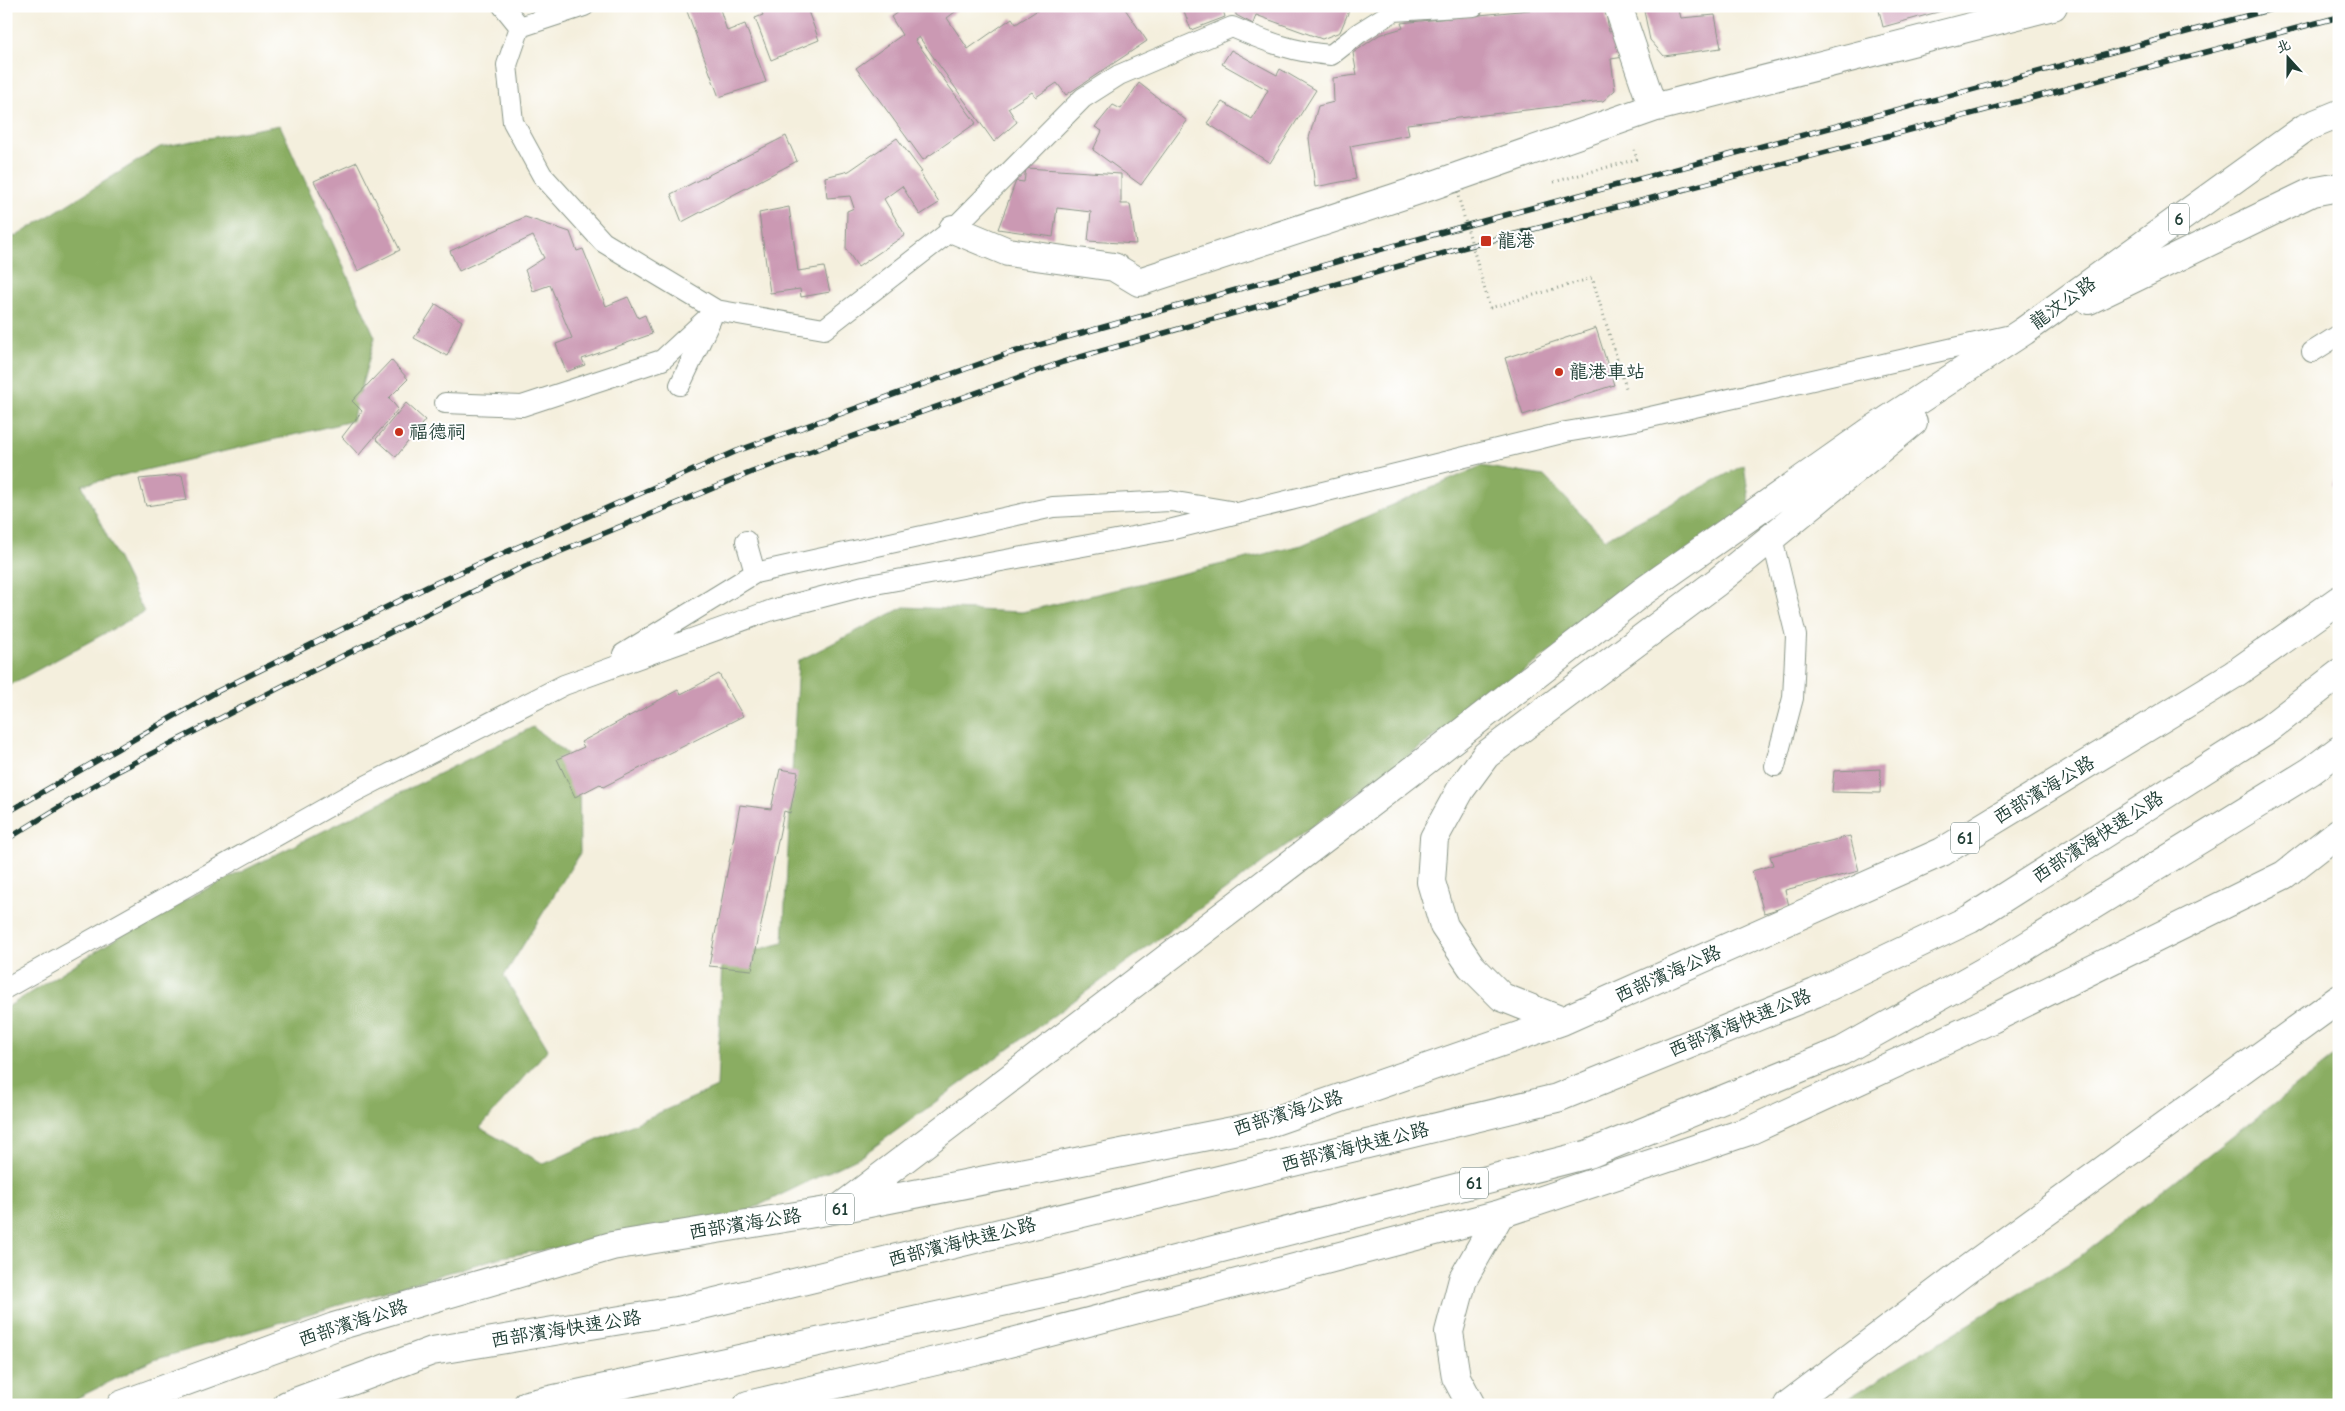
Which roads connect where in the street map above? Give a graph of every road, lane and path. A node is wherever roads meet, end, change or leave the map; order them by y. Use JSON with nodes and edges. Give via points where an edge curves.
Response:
{"nodes":[{"id":1,"x":503,"y":6,"type":"edge"},
{"id":2,"x":584,"y":6,"type":"edge"},
{"id":3,"x":1474,"y":6,"type":"edge"},
{"id":4,"x":1618,"y":6,"type":"edge"},
{"id":5,"x":2053,"y":6,"type":"edge"},
{"id":6,"x":520,"y":28,"type":"junction"},
{"id":7,"x":1653,"y":108,"type":"junction"},
{"id":8,"x":2339,"y":114,"type":"edge"},
{"id":9,"x":1637,"y":159,"type":"dead end"},
{"id":10,"x":1548,"y":184,"type":"dead end"},
{"id":11,"x":2339,"y":186,"type":"edge"},
{"id":12,"x":1457,"y":192,"type":"dead end"},
{"id":13,"x":953,"y":229,"type":"junction"},
{"id":14,"x":716,"y":310,"type":"junction"},
{"id":15,"x":2024,"y":332,"type":"junction"},
{"id":16,"x":2339,"y":335,"type":"edge"},
{"id":17,"x":2312,"y":352,"type":"dead end"},
{"id":18,"x":680,"y":385,"type":"dead end"},
{"id":19,"x":445,"y":402,"type":"dead end"},
{"id":20,"x":1637,"y":420,"type":"junction"},
{"id":21,"x":1239,"y":513,"type":"junction"},
{"id":22,"x":1772,"y":538,"type":"junction"},
{"id":23,"x":746,"y":541,"type":"dead end"},
{"id":24,"x":755,"y":573,"type":"junction"},
{"id":25,"x":2339,"y":600,"type":"edge"},
{"id":26,"x":2339,"y":674,"type":"edge"},
{"id":27,"x":564,"y":686,"type":"junction"},
{"id":28,"x":2339,"y":750,"type":"edge"},
{"id":29,"x":1775,"y":766,"type":"dead end"},
{"id":30,"x":2339,"y":832,"type":"edge"},
{"id":31,"x":6,"y":988,"type":"edge"},
{"id":32,"x":2339,"y":999,"type":"edge"},
{"id":33,"x":1562,"y":1021,"type":"junction"},
{"id":34,"x":839,"y":1209,"type":"junction"},
{"id":35,"x":1500,"y":1214,"type":"junction"},
{"id":36,"x":121,"y":1405,"type":"edge"},
{"id":37,"x":287,"y":1405,"type":"edge"},
{"id":38,"x":527,"y":1405,"type":"edge"},
{"id":39,"x":748,"y":1405,"type":"edge"},
{"id":40,"x":1471,"y":1405,"type":"edge"},
{"id":41,"x":1788,"y":1405,"type":"edge"}],
"edges":[{"from":1,"to":6,"type":"lane"},
{"from":2,"to":6,"type":"lane"},
{"from":3,"to":13,"type":"lane","via":[[1394,11],[1331,54],[1303,53],[1232,27],[1176,49],[1119,75],[1083,98]]},
{"from":4,"to":7,"type":"main road"},
{"from":5,"to":7,"type":"main road"},
{"from":6,"to":14,"type":"lane","via":[[507,65],[514,122],[542,175],[603,242]]},
{"from":7,"to":13,"type":"main road","via":[[1428,187],[1139,282],[1114,267],[1008,252]]},
{"from":8,"to":15,"type":"main road","name":"龍汶公路","number":"6","via":[[2305,128]]},
{"from":9,"to":10,"type":"path"},
{"from":11,"to":15,"type":"main road","name":"龍汶公路","number":"6","via":[[2312,192]]},
{"from":12,"to":20,"type":"path","bridge":true,"via":[[1490,308],[1592,278]]},
{"from":13,"to":14,"type":"lane","via":[[824,329]]},
{"from":14,"to":18,"type":"lane"},
{"from":14,"to":19,"type":"lane","via":[[662,360],[522,406]]},
{"from":15,"to":20,"type":"lane"},
{"from":15,"to":22,"type":"main road"},
{"from":15,"to":34,"type":"main road","via":[[1871,431],[1641,592]]},
{"from":16,"to":17,"type":"lane"},
{"from":20,"to":21,"type":"lane","via":[[1566,432]]},
{"from":21,"to":24,"type":"lane","via":[[1170,501],[1054,507]]},
{"from":21,"to":27,"type":"lane","via":[[1166,531],[864,586],[772,610]]},
{"from":22,"to":29,"type":"lane","via":[[1796,636],[1793,698]]},
{"from":22,"to":33,"type":"main road","via":[[1486,755],[1461,789],[1434,838],[1431,882],[1444,926],[1471,966],[1502,997]]},
{"from":23,"to":24,"type":"lane"},
{"from":24,"to":27,"type":"lane","via":[[640,645]]},
{"from":25,"to":33,"type":"main road","name":"西部濱海公路","number":"61","via":[[2233,675],[1942,852]]},
{"from":26,"to":37,"type":"main road","name":"西部濱海快速公路","via":[[2268,729],[1970,919],[1815,993],[1557,1098],[682,1310],[432,1351]]},
{"from":27,"to":31,"type":"lane","via":[[356,791]]},
{"from":28,"to":38,"type":"main road","number":"61","via":[[2311,771],[1999,963],[1842,1051],[1588,1154],[1057,1290]]},
{"from":30,"to":35,"type":"main road","number":"61","via":[[2284,875],[1992,1019],[1749,1131]]},
{"from":32,"to":41,"type":"main road"},
{"from":33,"to":34,"type":"main road","name":"西部濱海公路","number":"61","via":[[1263,1125]]},
{"from":34,"to":36,"type":"main road","name":"西部濱海公路","number":"61","via":[[612,1246],[334,1327]]},
{"from":35,"to":39,"type":"main road","number":"61","via":[[978,1351]]},
{"from":35,"to":40,"type":"main road","via":[[1463,1279],[1449,1332],[1456,1377]]}]}
